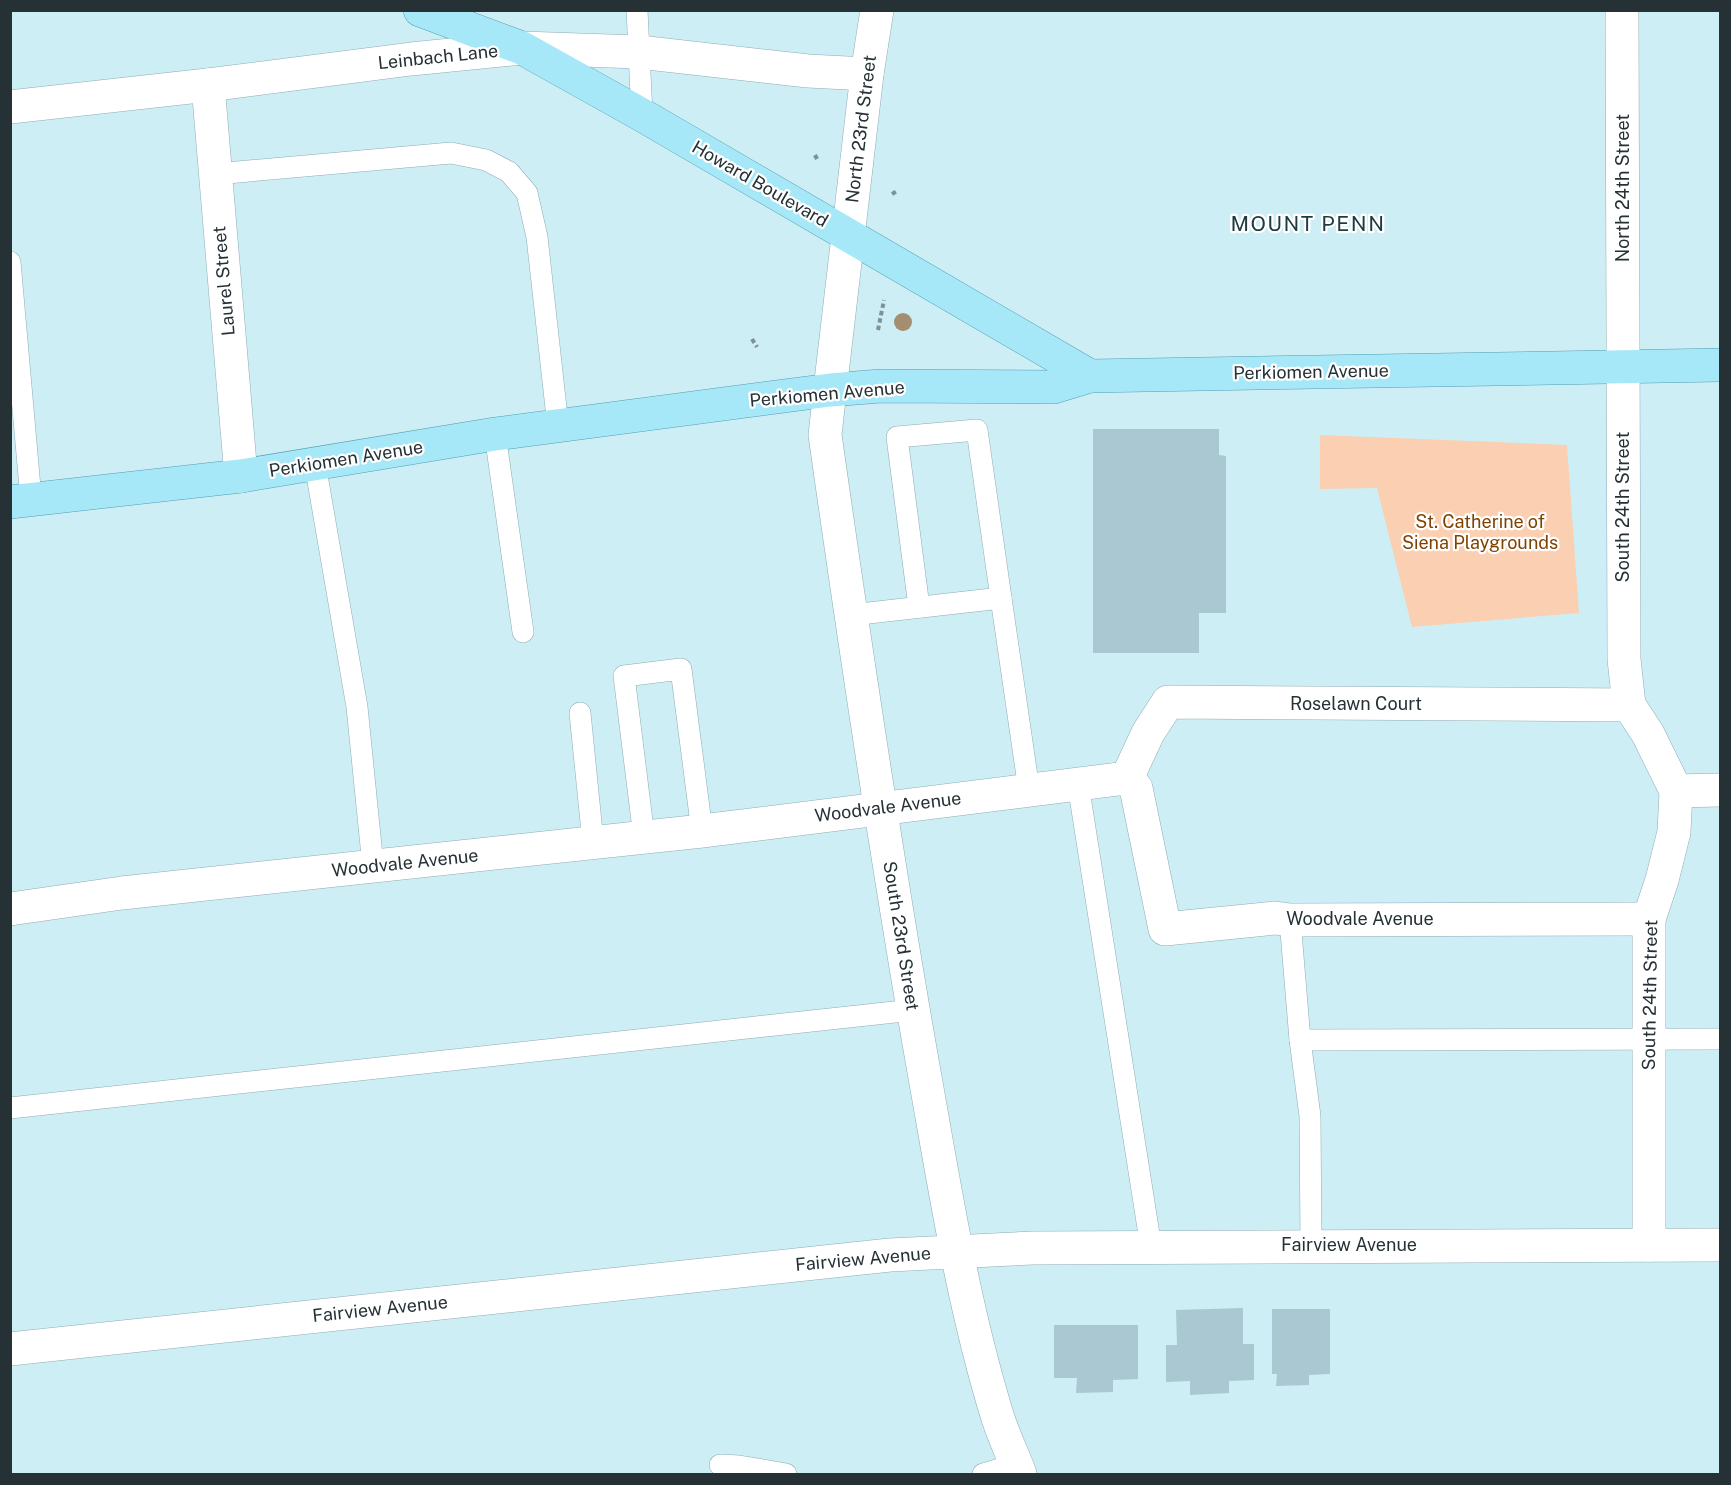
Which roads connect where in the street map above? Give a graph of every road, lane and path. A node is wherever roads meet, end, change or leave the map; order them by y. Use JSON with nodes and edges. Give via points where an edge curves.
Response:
{"nodes":[{"id":1,"x":420,"y":10,"type":"edge"},
{"id":2,"x":637,"y":10,"type":"edge"},
{"id":3,"x":877,"y":10,"type":"edge"},
{"id":4,"x":1623,"y":10,"type":"edge"},
{"id":5,"x":465,"y":19,"type":"edge"},
{"id":6,"x":522,"y":48,"type":"junction"},
{"id":7,"x":639,"y":52,"type":"junction"},
{"id":8,"x":867,"y":74,"type":"junction"},
{"id":9,"x":207,"y":85,"type":"junction"},
{"id":10,"x":10,"y":107,"type":"edge"},
{"id":11,"x":642,"y":116,"type":"junction"},
{"id":12,"x":215,"y":174,"type":"junction"},
{"id":13,"x":897,"y":190,"type":"dead end"},
{"id":14,"x":892,"y":194,"type":"dead end"},
{"id":15,"x":848,"y":236,"type":"junction"},
{"id":16,"x":10,"y":262,"type":"edge"},
{"id":17,"x":884,"y":300,"type":"dead end"},
{"id":18,"x":878,"y":330,"type":"dead end"},
{"id":19,"x":752,"y":339,"type":"dead end"},
{"id":20,"x":757,"y":347,"type":"dead end"},
{"id":21,"x":1720,"y":365,"type":"edge"},
{"id":22,"x":1623,"y":366,"type":"junction"},
{"id":23,"x":1090,"y":376,"type":"junction"},
{"id":24,"x":830,"y":390,"type":"junction"},
{"id":25,"x":558,"y":426,"type":"junction"},
{"id":26,"x":495,"y":434,"type":"junction"},
{"id":27,"x":315,"y":464,"type":"junction"},
{"id":28,"x":241,"y":476,"type":"junction"},
{"id":29,"x":21,"y":500,"type":"edge"},
{"id":30,"x":1000,"y":598,"type":"junction"},
{"id":31,"x":919,"y":607,"type":"junction"},
{"id":32,"x":851,"y":615,"type":"junction"},
{"id":33,"x":523,"y":632,"type":"dead end"},
{"id":34,"x":1629,"y":705,"type":"junction"},
{"id":35,"x":579,"y":713,"type":"dead end"},
{"id":36,"x":1127,"y":778,"type":"junction"},
{"id":37,"x":1078,"y":784,"type":"junction"},
{"id":38,"x":1029,"y":790,"type":"junction"},
{"id":39,"x":1720,"y":790,"type":"edge"},
{"id":40,"x":1676,"y":791,"type":"junction"},
{"id":41,"x":880,"y":808,"type":"junction"},
{"id":42,"x":702,"y":831,"type":"junction"},
{"id":43,"x":644,"y":837,"type":"junction"},
{"id":44,"x":593,"y":842,"type":"junction"},
{"id":45,"x":373,"y":866,"type":"junction"},
{"id":46,"x":10,"y":909,"type":"edge"},
{"id":47,"x":1290,"y":920,"type":"junction"},
{"id":48,"x":1649,"y":920,"type":"junction"},
{"id":49,"x":914,"y":1010,"type":"junction"},
{"id":50,"x":1649,"y":1038,"type":"junction"},
{"id":51,"x":1720,"y":1039,"type":"edge"},
{"id":52,"x":1300,"y":1040,"type":"junction"},
{"id":53,"x":10,"y":1108,"type":"edge"},
{"id":54,"x":1311,"y":1245,"type":"junction"},
{"id":55,"x":1649,"y":1245,"type":"junction"},
{"id":56,"x":1720,"y":1245,"type":"edge"},
{"id":57,"x":1151,"y":1247,"type":"junction"},
{"id":58,"x":956,"y":1252,"type":"junction"},
{"id":59,"x":10,"y":1349,"type":"edge"},
{"id":60,"x":720,"y":1466,"type":"dead end"},
{"id":61,"x":1018,"y":1469,"type":"edge"},
{"id":62,"x":786,"y":1474,"type":"edge"},
{"id":63,"x":983,"y":1474,"type":"edge"}],
"edges":[{"from":1,"to":5,"type":"main road","name":"Howard Boulevard"},
{"from":2,"to":7,"type":"lane"},
{"from":3,"to":8,"type":"street","name":"North 23rd Street"},
{"from":4,"to":22,"type":"street","name":"North 24th Street"},
{"from":5,"to":6,"type":"main road","name":"Howard Boulevard"},
{"from":6,"to":7,"type":"street","name":"Leinbach Lane"},
{"from":6,"to":9,"type":"street","name":"Leinbach Lane"},
{"from":6,"to":11,"type":"main road","name":"Howard Boulevard"},
{"from":7,"to":8,"type":"street","name":"Leinbach Lane"},
{"from":7,"to":11,"type":"lane"},
{"from":8,"to":15,"type":"street","name":"North 23rd Street"},
{"from":9,"to":10,"type":"street","name":"Leinbach Lane"},
{"from":9,"to":12,"type":"street","name":"Laurel Street"},
{"from":11,"to":15,"type":"main road","name":"Howard Boulevard"},
{"from":12,"to":25,"type":"lane","via":[[451,153],[486,160],[509,172],[526,193],[537,237]]},
{"from":12,"to":28,"type":"street","name":"Laurel Street"},
{"from":13,"to":14,"type":"path"},
{"from":15,"to":23,"type":"main road","name":"Howard Boulevard"},
{"from":15,"to":24,"type":"street","name":"North 23rd Street"},
{"from":16,"to":29,"type":"lane"},
{"from":17,"to":18,"type":"path"},
{"from":19,"to":20,"type":"path"},
{"from":21,"to":22,"type":"main road","name":"Perkiomen Avenue"},
{"from":22,"to":23,"type":"main road","name":"Perkiomen Avenue"},
{"from":22,"to":34,"type":"street","name":"South 24th Street","via":[[1624,659]]},
{"from":23,"to":24,"type":"main road","name":"Perkiomen Avenue","via":[[1054,387],[881,386]]},
{"from":24,"to":25,"type":"main road","name":"Perkiomen Avenue"},
{"from":24,"to":32,"type":"street","name":"South 23rd Street","via":[[825,435]]},
{"from":25,"to":26,"type":"main road","name":"Perkiomen Avenue"},
{"from":26,"to":27,"type":"main road","name":"Perkiomen Avenue"},
{"from":26,"to":33,"type":"lane"},
{"from":27,"to":28,"type":"main road","name":"Perkiomen Avenue"},
{"from":27,"to":45,"type":"lane","via":[[357,707]]},
{"from":28,"to":29,"type":"main road","name":"Perkiomen Avenue"},
{"from":30,"to":31,"type":"lane"},
{"from":30,"to":31,"type":"lane","via":[[977,430],[897,437]]},
{"from":30,"to":38,"type":"lane"},
{"from":31,"to":32,"type":"lane"},
{"from":32,"to":41,"type":"street","name":"South 23rd Street"},
{"from":34,"to":36,"type":"street","name":"Roselawn Court","via":[[1168,702]]},
{"from":34,"to":40,"type":"street","name":"South 24th Street"},
{"from":35,"to":44,"type":"lane"},
{"from":36,"to":37,"type":"street","name":"Woodvale Avenue"},
{"from":36,"to":47,"type":"street","name":"Woodvale Avenue","via":[[1136,788],[1165,929],[1275,918]]},
{"from":37,"to":38,"type":"street","name":"Woodvale Avenue"},
{"from":37,"to":57,"type":"lane"},
{"from":38,"to":41,"type":"street","name":"Woodvale Avenue"},
{"from":39,"to":40,"type":"street"},
{"from":40,"to":48,"type":"street","name":"South 24th Street","via":[[1674,832]]},
{"from":41,"to":42,"type":"street","name":"Woodvale Avenue"},
{"from":41,"to":49,"type":"street","name":"South 23rd Street"},
{"from":42,"to":43,"type":"street","name":"Woodvale Avenue"},
{"from":42,"to":43,"type":"lane","via":[[681,669],[624,676]]},
{"from":43,"to":44,"type":"street","name":"Woodvale Avenue"},
{"from":44,"to":45,"type":"street","name":"Woodvale Avenue"},
{"from":45,"to":46,"type":"street","name":"Woodvale Avenue"},
{"from":47,"to":48,"type":"street","name":"Woodvale Avenue"},
{"from":47,"to":52,"type":"lane"},
{"from":48,"to":50,"type":"street","name":"South 24th Street"},
{"from":49,"to":53,"type":"lane"},
{"from":49,"to":58,"type":"street","name":"South 23rd Street"},
{"from":50,"to":51,"type":"lane"},
{"from":50,"to":52,"type":"lane"},
{"from":50,"to":55,"type":"street","name":"South 24th Street"},
{"from":52,"to":54,"type":"lane","via":[[1310,1116]]},
{"from":54,"to":55,"type":"street","name":"Fairview Avenue"},
{"from":54,"to":57,"type":"street","name":"Fairview Avenue"},
{"from":55,"to":56,"type":"street","name":"Fairview Avenue"},
{"from":57,"to":58,"type":"street","name":"Fairview Avenue"},
{"from":58,"to":59,"type":"street","name":"Fairview Avenue","via":[[878,1256]]},
{"from":58,"to":61,"type":"street","name":"South 23rd Street","via":[[971,1323],[998,1417]]},
{"from":60,"to":62,"type":"lane"},
{"from":61,"to":63,"type":"lane"}]}
